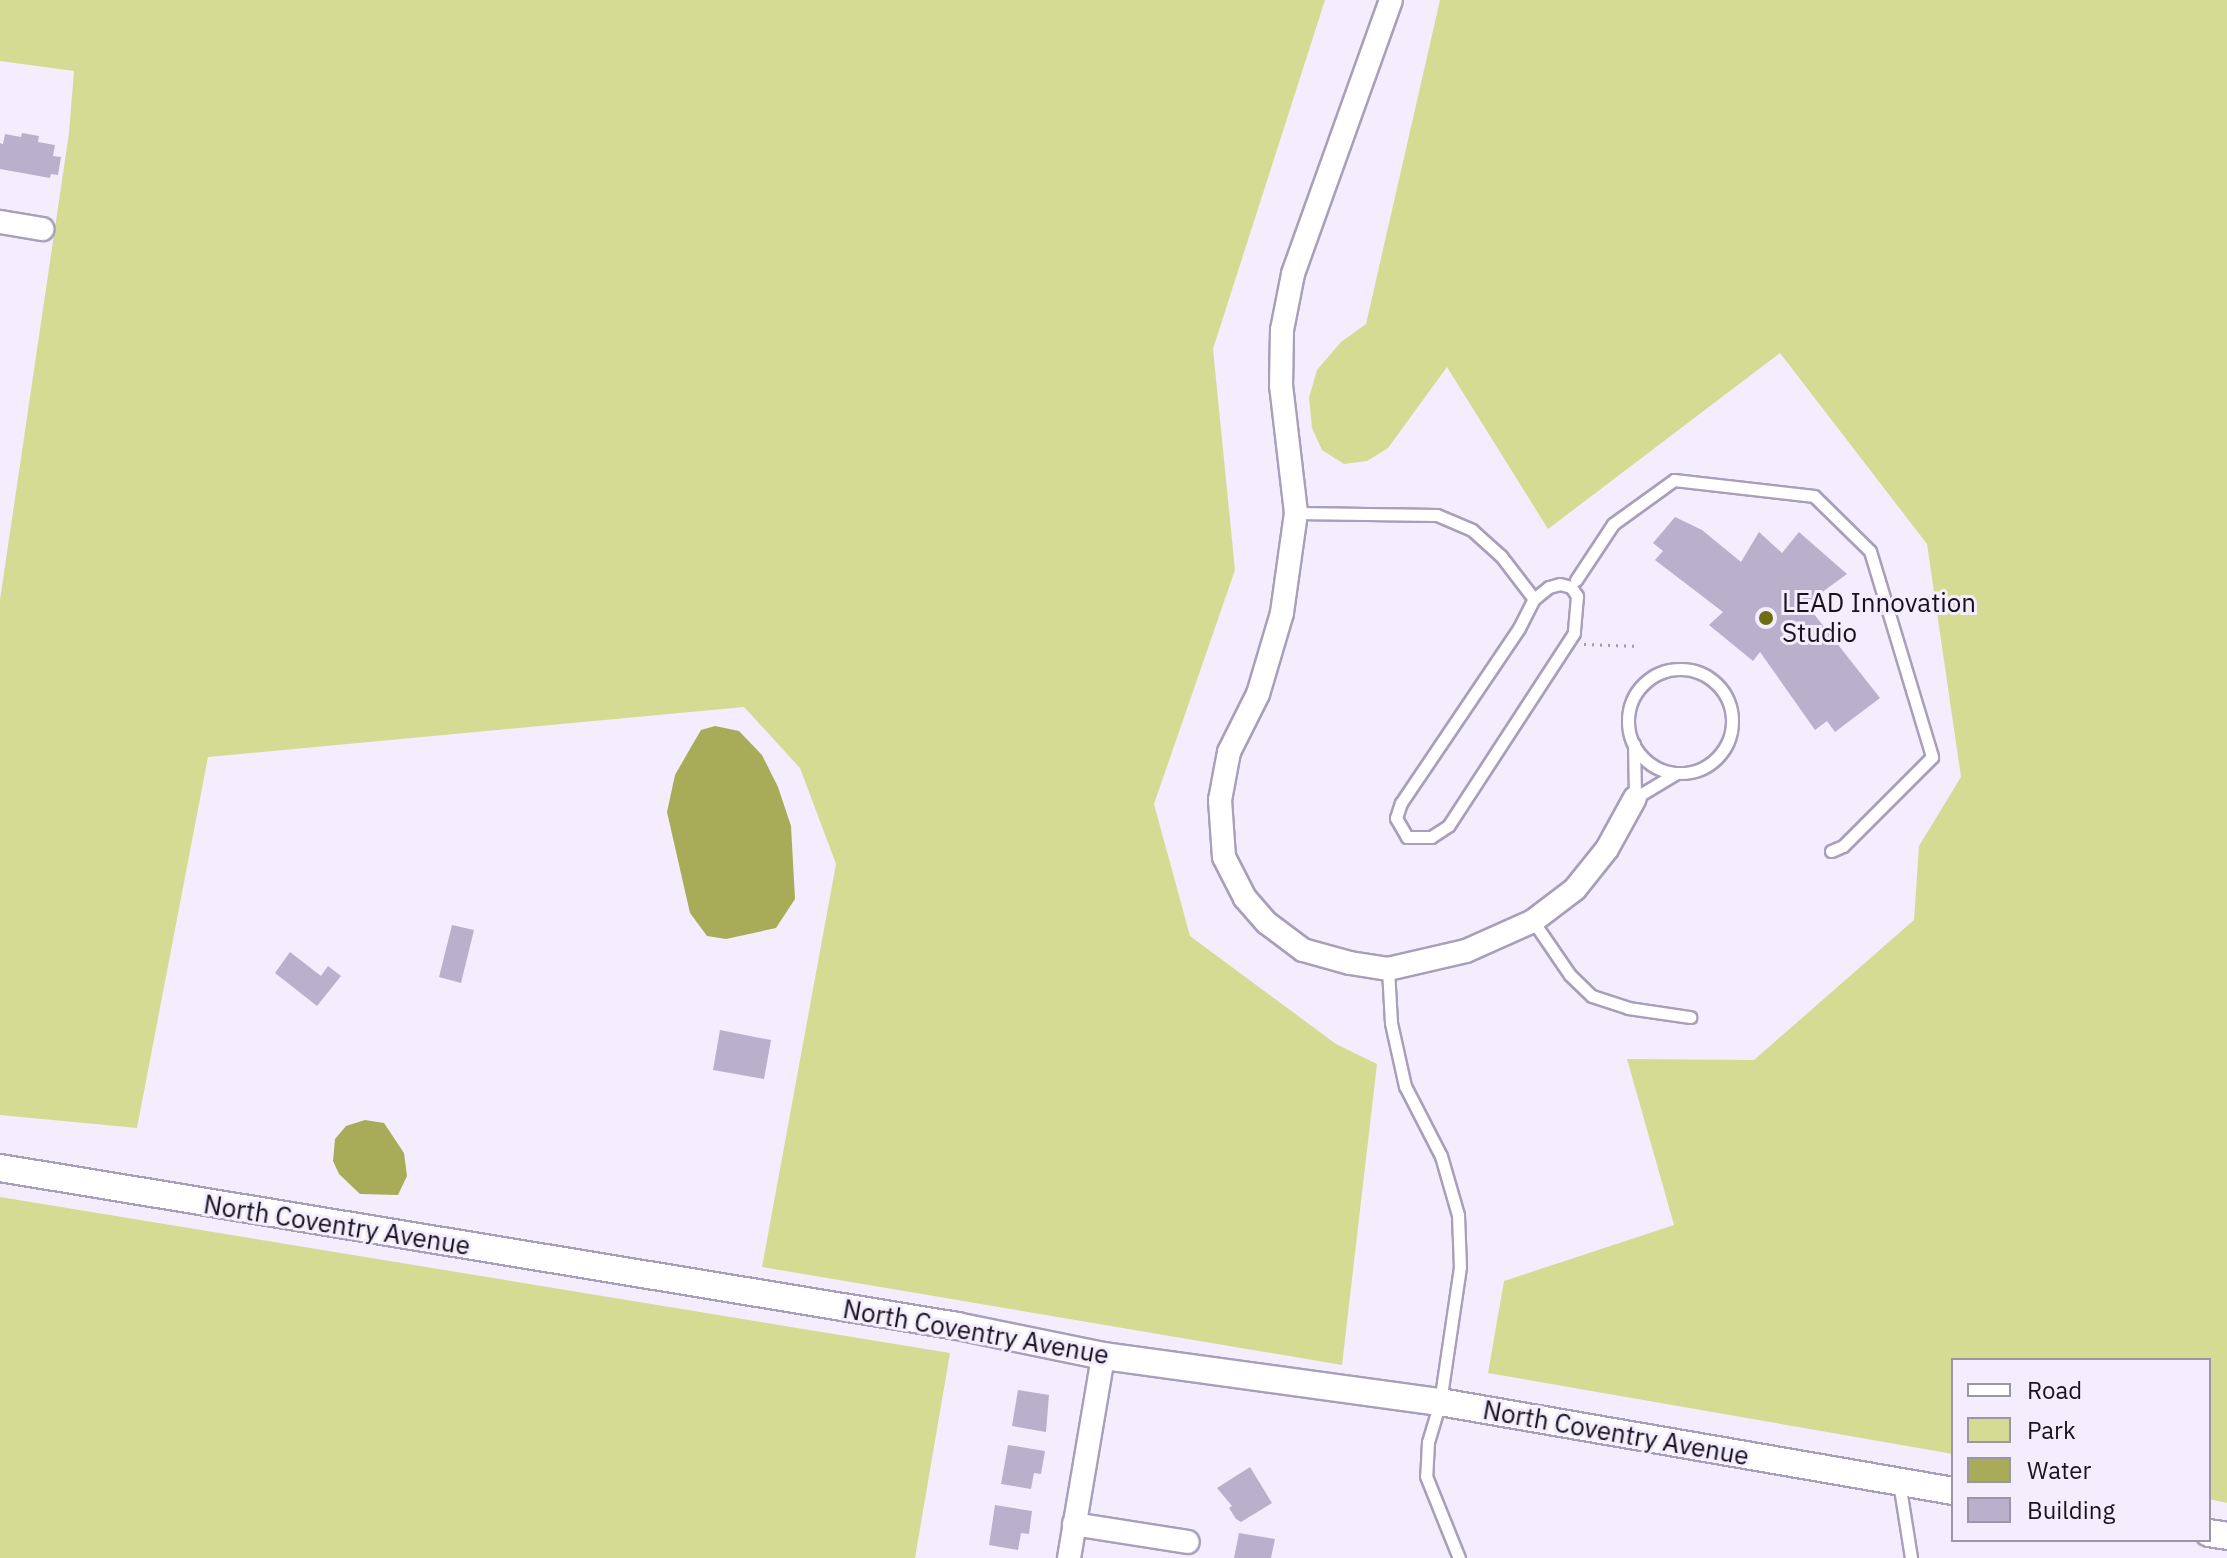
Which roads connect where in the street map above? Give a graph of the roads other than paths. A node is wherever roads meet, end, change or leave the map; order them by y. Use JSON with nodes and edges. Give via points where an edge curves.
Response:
{"nodes":[{"id":1,"x":1391,"y":0,"type":"edge"},
{"id":2,"x":0,"y":222,"type":"edge"},
{"id":3,"x":42,"y":229,"type":"dead end"},
{"id":4,"x":1296,"y":513,"type":"junction"},
{"id":5,"x":1576,"y":580,"type":"dead end"},
{"id":6,"x":1534,"y":599,"type":"junction"},
{"id":7,"x":1634,"y":744,"type":"junction"},
{"id":8,"x":1675,"y":774,"type":"junction"},
{"id":9,"x":1635,"y":798,"type":"junction"},
{"id":10,"x":1831,"y":851,"type":"dead end"},
{"id":11,"x":1533,"y":921,"type":"junction"},
{"id":12,"x":1388,"y":969,"type":"junction"},
{"id":13,"x":1690,"y":1017,"type":"dead end"},
{"id":14,"x":0,"y":1168,"type":"edge"},
{"id":15,"x":1103,"y":1356,"type":"junction"},
{"id":16,"x":1440,"y":1402,"type":"junction"},
{"id":17,"x":1899,"y":1482,"type":"junction"},
{"id":18,"x":1951,"y":1491,"type":"edge"},
{"id":19,"x":1074,"y":1524,"type":"junction"},
{"id":20,"x":1188,"y":1542,"type":"dead end"},
{"id":21,"x":1069,"y":1558,"type":"edge"},
{"id":22,"x":1459,"y":1558,"type":"edge"},
{"id":23,"x":1911,"y":1558,"type":"edge"}],
"edges":[{"from":1,"to":4,"type":"street","via":[[1293,274],[1282,330],[1281,385]]},
{"from":2,"to":3,"type":"street"},
{"from":4,"to":6,"type":"lane","via":[[1437,515],[1472,530],[1501,556]]},
{"from":4,"to":12,"type":"street","via":[[1282,613],[1258,694],[1229,752],[1220,800],[1224,857],[1245,898],[1303,950]]},
{"from":5,"to":10,"type":"lane","via":[[1613,524],[1674,480],[1814,496],[1870,551],[1932,757],[1843,846]]},
{"from":6,"to":6,"type":"lane","via":[[1401,803],[1396,818],[1407,837],[1431,837],[1448,826],[1574,633],[1577,596],[1571,587],[1549,587]]},
{"from":7,"to":8,"type":"lane","via":[[1646,761]]},
{"from":7,"to":8,"type":"lane","via":[[1633,705],[1649,681],[1688,667],[1706,675],[1726,699],[1733,718],[1728,741],[1707,766]]},
{"from":7,"to":9,"type":"lane"},
{"from":8,"to":9,"type":"lane"},
{"from":9,"to":11,"type":"street","via":[[1607,849],[1575,889]]},
{"from":11,"to":12,"type":"street","via":[[1466,951]]},
{"from":11,"to":13,"type":"lane","via":[[1570,975],[1592,996],[1628,1008]]},
{"from":12,"to":16,"type":"lane","via":[[1391,1023],[1405,1086],[1441,1156],[1458,1215],[1460,1267]]},
{"from":14,"to":15,"type":"street","name":"North Coventry Avenue","via":[[957,1326]]},
{"from":15,"to":16,"type":"street","name":"North Coventry Avenue"},
{"from":15,"to":19,"type":"street"},
{"from":16,"to":17,"type":"street","name":"North Coventry Avenue"},
{"from":16,"to":22,"type":"lane","via":[[1428,1442],[1426,1476]]},
{"from":17,"to":18,"type":"street","name":"North Coventry Avenue"},
{"from":17,"to":23,"type":"lane"},
{"from":19,"to":20,"type":"street"},
{"from":19,"to":21,"type":"street"}]}
